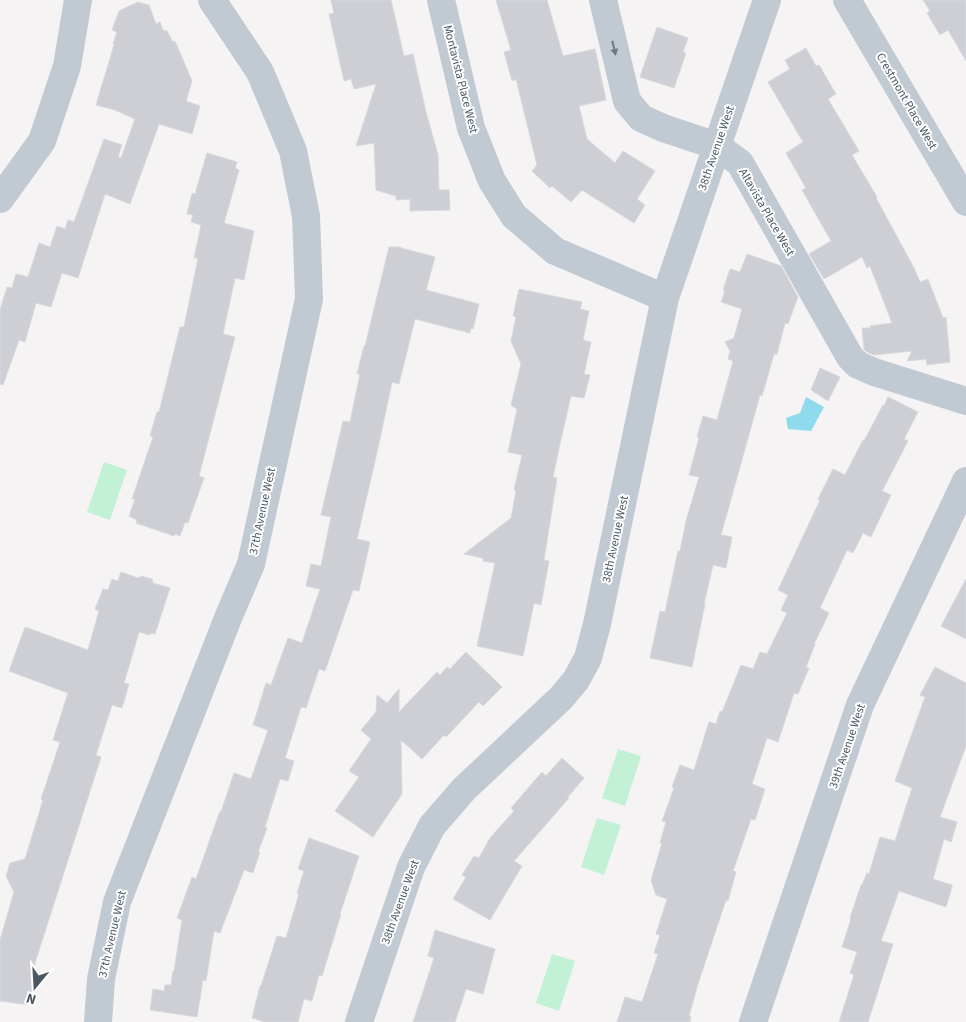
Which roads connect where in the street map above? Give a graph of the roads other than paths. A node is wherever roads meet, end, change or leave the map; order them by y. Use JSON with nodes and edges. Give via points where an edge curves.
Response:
{"nodes":[{"id":1,"x":78,"y":0,"type":"edge"},
{"id":2,"x":212,"y":0,"type":"edge"},
{"id":3,"x":441,"y":0,"type":"edge"},
{"id":4,"x":603,"y":0,"type":"edge"},
{"id":5,"x":767,"y":0,"type":"edge"},
{"id":6,"x":847,"y":0,"type":"edge"},
{"id":7,"x":717,"y":146,"type":"junction"},
{"id":8,"x":0,"y":199,"type":"edge"},
{"id":9,"x":966,"y":202,"type":"edge"},
{"id":10,"x":665,"y":298,"type":"junction"},
{"id":11,"x":966,"y":401,"type":"edge"},
{"id":12,"x":966,"y":481,"type":"edge"},
{"id":13,"x":98,"y":1022,"type":"edge"},
{"id":14,"x":359,"y":1022,"type":"edge"},
{"id":15,"x":753,"y":1022,"type":"edge"}],
"edges":[{"from":1,"to":8,"type":"street","via":[[67,66],[42,141]]},
{"from":2,"to":13,"type":"street","name":"37th Avenue West","via":[[260,72],[293,151],[306,216],[309,299],[251,564],[117,902],[101,979]]},
{"from":3,"to":10,"type":"street","name":"Montavista Place West","via":[[471,128],[492,181],[514,216],[555,251]]},
{"from":4,"to":7,"type":"street","name":"Altavista Place West","one_way":true,"via":[[627,101],[641,118]]},
{"from":5,"to":7,"type":"street","name":"38th Avenue West"},
{"from":6,"to":9,"type":"street","name":"Crestmont Place West"},
{"from":7,"to":10,"type":"street","name":"38th Avenue West"},
{"from":7,"to":11,"type":"street","name":"Altavista Place West","via":[[740,163],[850,357],[858,365],[874,372]]},
{"from":10,"to":14,"type":"street","name":"38th Avenue West","via":[[588,658],[561,698],[464,789],[432,826],[411,867]]},
{"from":12,"to":15,"type":"street","name":"39th Avenue West","via":[[860,705]]}]}
